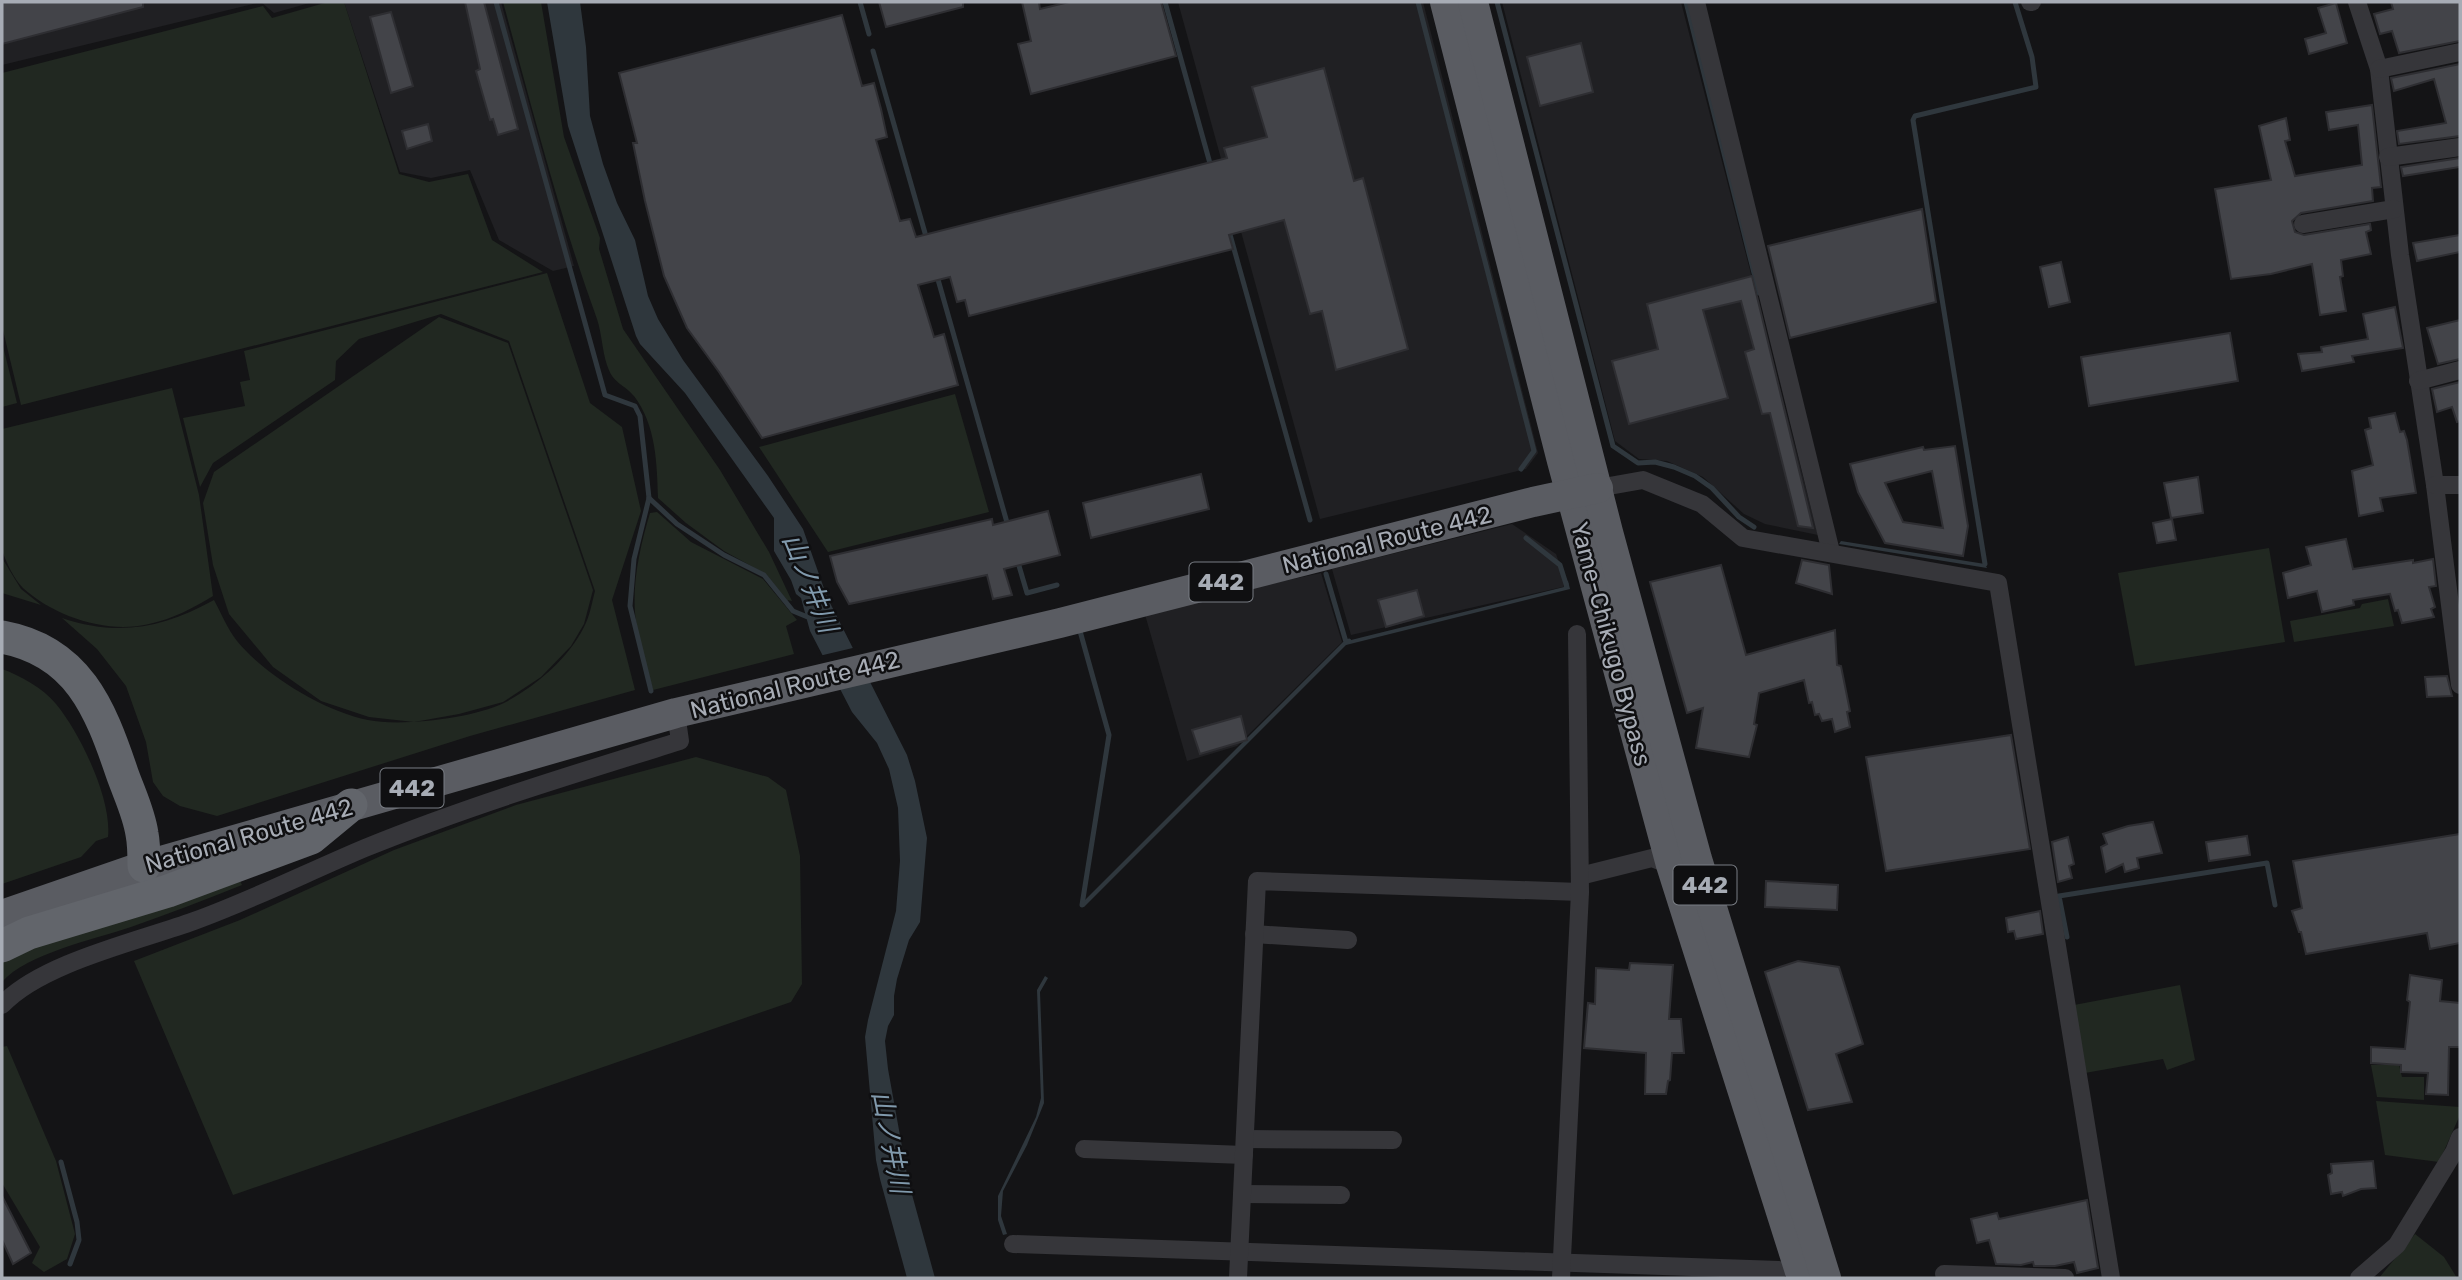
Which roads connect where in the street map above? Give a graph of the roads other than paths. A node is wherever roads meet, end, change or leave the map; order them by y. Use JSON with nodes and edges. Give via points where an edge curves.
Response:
{"nodes":[{"id":1,"x":1445,"y":2,"type":"edge"},
{"id":2,"x":1473,"y":2,"type":"edge"},
{"id":3,"x":1696,"y":2,"type":"edge"},
{"id":4,"x":2357,"y":2,"type":"edge"},
{"id":5,"x":2460,"y":52,"type":"edge"},
{"id":6,"x":2379,"y":69,"type":"junction"},
{"id":7,"x":2460,"y":147,"type":"edge"},
{"id":8,"x":2388,"y":157,"type":"junction"},
{"id":9,"x":2394,"y":209,"type":"junction"},
{"id":10,"x":2303,"y":223,"type":"dead end"},
{"id":11,"x":2460,"y":370,"type":"edge"},
{"id":12,"x":2418,"y":382,"type":"junction"},
{"id":13,"x":2435,"y":485,"type":"junction"},
{"id":14,"x":2460,"y":485,"type":"edge"},
{"id":15,"x":1584,"y":491,"type":"junction"},
{"id":16,"x":1831,"y":552,"type":"junction"},
{"id":17,"x":2456,"y":613,"type":"edge"},
{"id":18,"x":1577,"y":634,"type":"dead end"},
{"id":19,"x":2,"y":636,"type":"edge"},
{"id":20,"x":2,"y":656,"type":"edge"},
{"id":21,"x":2460,"y":685,"type":"edge"},
{"id":22,"x":676,"y":713,"type":"junction"},
{"id":23,"x":351,"y":806,"type":"junction"},
{"id":24,"x":1684,"y":862,"type":"junction"},
{"id":25,"x":144,"y":866,"type":"junction"},
{"id":26,"x":1580,"y":884,"type":"junction"},
{"id":27,"x":2,"y":915,"type":"edge"},
{"id":28,"x":1254,"y":934,"type":"junction"},
{"id":29,"x":1348,"y":940,"type":"dead end"},
{"id":30,"x":2,"y":946,"type":"edge"},
{"id":31,"x":2,"y":1005,"type":"edge"},
{"id":32,"x":2460,"y":1137,"type":"edge"},
{"id":33,"x":1393,"y":1140,"type":"dead end"},
{"id":34,"x":1244,"y":1147,"type":"junction"},
{"id":35,"x":1084,"y":1149,"type":"dead end"},
{"id":36,"x":1242,"y":1194,"type":"junction"},
{"id":37,"x":1341,"y":1195,"type":"dead end"},
{"id":38,"x":1013,"y":1244,"type":"dead end"},
{"id":39,"x":1240,"y":1253,"type":"junction"},
{"id":40,"x":1561,"y":1271,"type":"edge"},
{"id":41,"x":1790,"y":1274,"type":"edge"},
{"id":42,"x":1944,"y":1274,"type":"dead end"},
{"id":43,"x":1238,"y":1278,"type":"edge"},
{"id":44,"x":1826,"y":1278,"type":"edge"},
{"id":45,"x":2066,"y":1278,"type":"edge"},
{"id":46,"x":2111,"y":1278,"type":"edge"},
{"id":47,"x":2359,"y":1278,"type":"edge"}],
"edges":[{"from":1,"to":15,"type":"highway","name":"Yame-Chikugo Bypass","number":"442"},
{"from":2,"to":15,"type":"highway","name":"Yame-Chikugo Bypass","number":"442"},
{"from":3,"to":16,"type":"street"},
{"from":4,"to":6,"type":"street"},
{"from":5,"to":6,"type":"street"},
{"from":6,"to":8,"type":"street"},
{"from":7,"to":8,"type":"street"},
{"from":8,"to":9,"type":"street"},
{"from":9,"to":10,"type":"street"},
{"from":9,"to":12,"type":"street"},
{"from":11,"to":12,"type":"street"},
{"from":12,"to":13,"type":"street"},
{"from":13,"to":14,"type":"street"},
{"from":13,"to":17,"type":"street"},
{"from":15,"to":16,"type":"street","via":[[1643,480],[1702,504],[1743,538]]},
{"from":15,"to":22,"type":"highway","name":"National Route 442","number":"442","via":[[1060,623]]},
{"from":15,"to":24,"type":"highway","name":"Yame-Chikugo Bypass","number":"442"},
{"from":16,"to":46,"type":"street","via":[[1998,583]]},
{"from":17,"to":21,"type":"street"},
{"from":18,"to":26,"type":"street"},
{"from":19,"to":25,"type":"highway","via":[[44,652],[91,695],[143,834]]},
{"from":20,"to":25,"type":"highway","via":[[26,663],[56,685],[84,719],[101,758],[125,841]]},
{"from":22,"to":23,"type":"highway","name":"National Route 442","number":"442"},
{"from":22,"to":31,"type":"street","via":[[680,741],[503,795],[367,847],[196,920],[66,965],[12,993]]},
{"from":23,"to":25,"type":"highway","name":"National Route 442","number":"442"},
{"from":23,"to":30,"type":"highway","via":[[311,838]]},
{"from":24,"to":26,"type":"street","via":[[1652,858]]},
{"from":24,"to":41,"type":"highway","name":"Yame-Chikugo Bypass","number":"442"},
{"from":24,"to":44,"type":"highway","name":"Yame-Chikugo Bypass","number":"442"},
{"from":25,"to":27,"type":"highway","name":"National Route 442","number":"442"},
{"from":26,"to":28,"type":"street","via":[[1256,881]]},
{"from":26,"to":40,"type":"street"},
{"from":28,"to":29,"type":"street"},
{"from":28,"to":34,"type":"street"},
{"from":32,"to":47,"type":"street","via":[[2396,1245]]},
{"from":33,"to":34,"type":"street"},
{"from":34,"to":35,"type":"street"},
{"from":34,"to":36,"type":"street"},
{"from":36,"to":37,"type":"street"},
{"from":36,"to":39,"type":"street"},
{"from":38,"to":39,"type":"street"},
{"from":39,"to":40,"type":"street"},
{"from":39,"to":43,"type":"street"},
{"from":40,"to":41,"type":"street"},
{"from":42,"to":45,"type":"street"}]}
